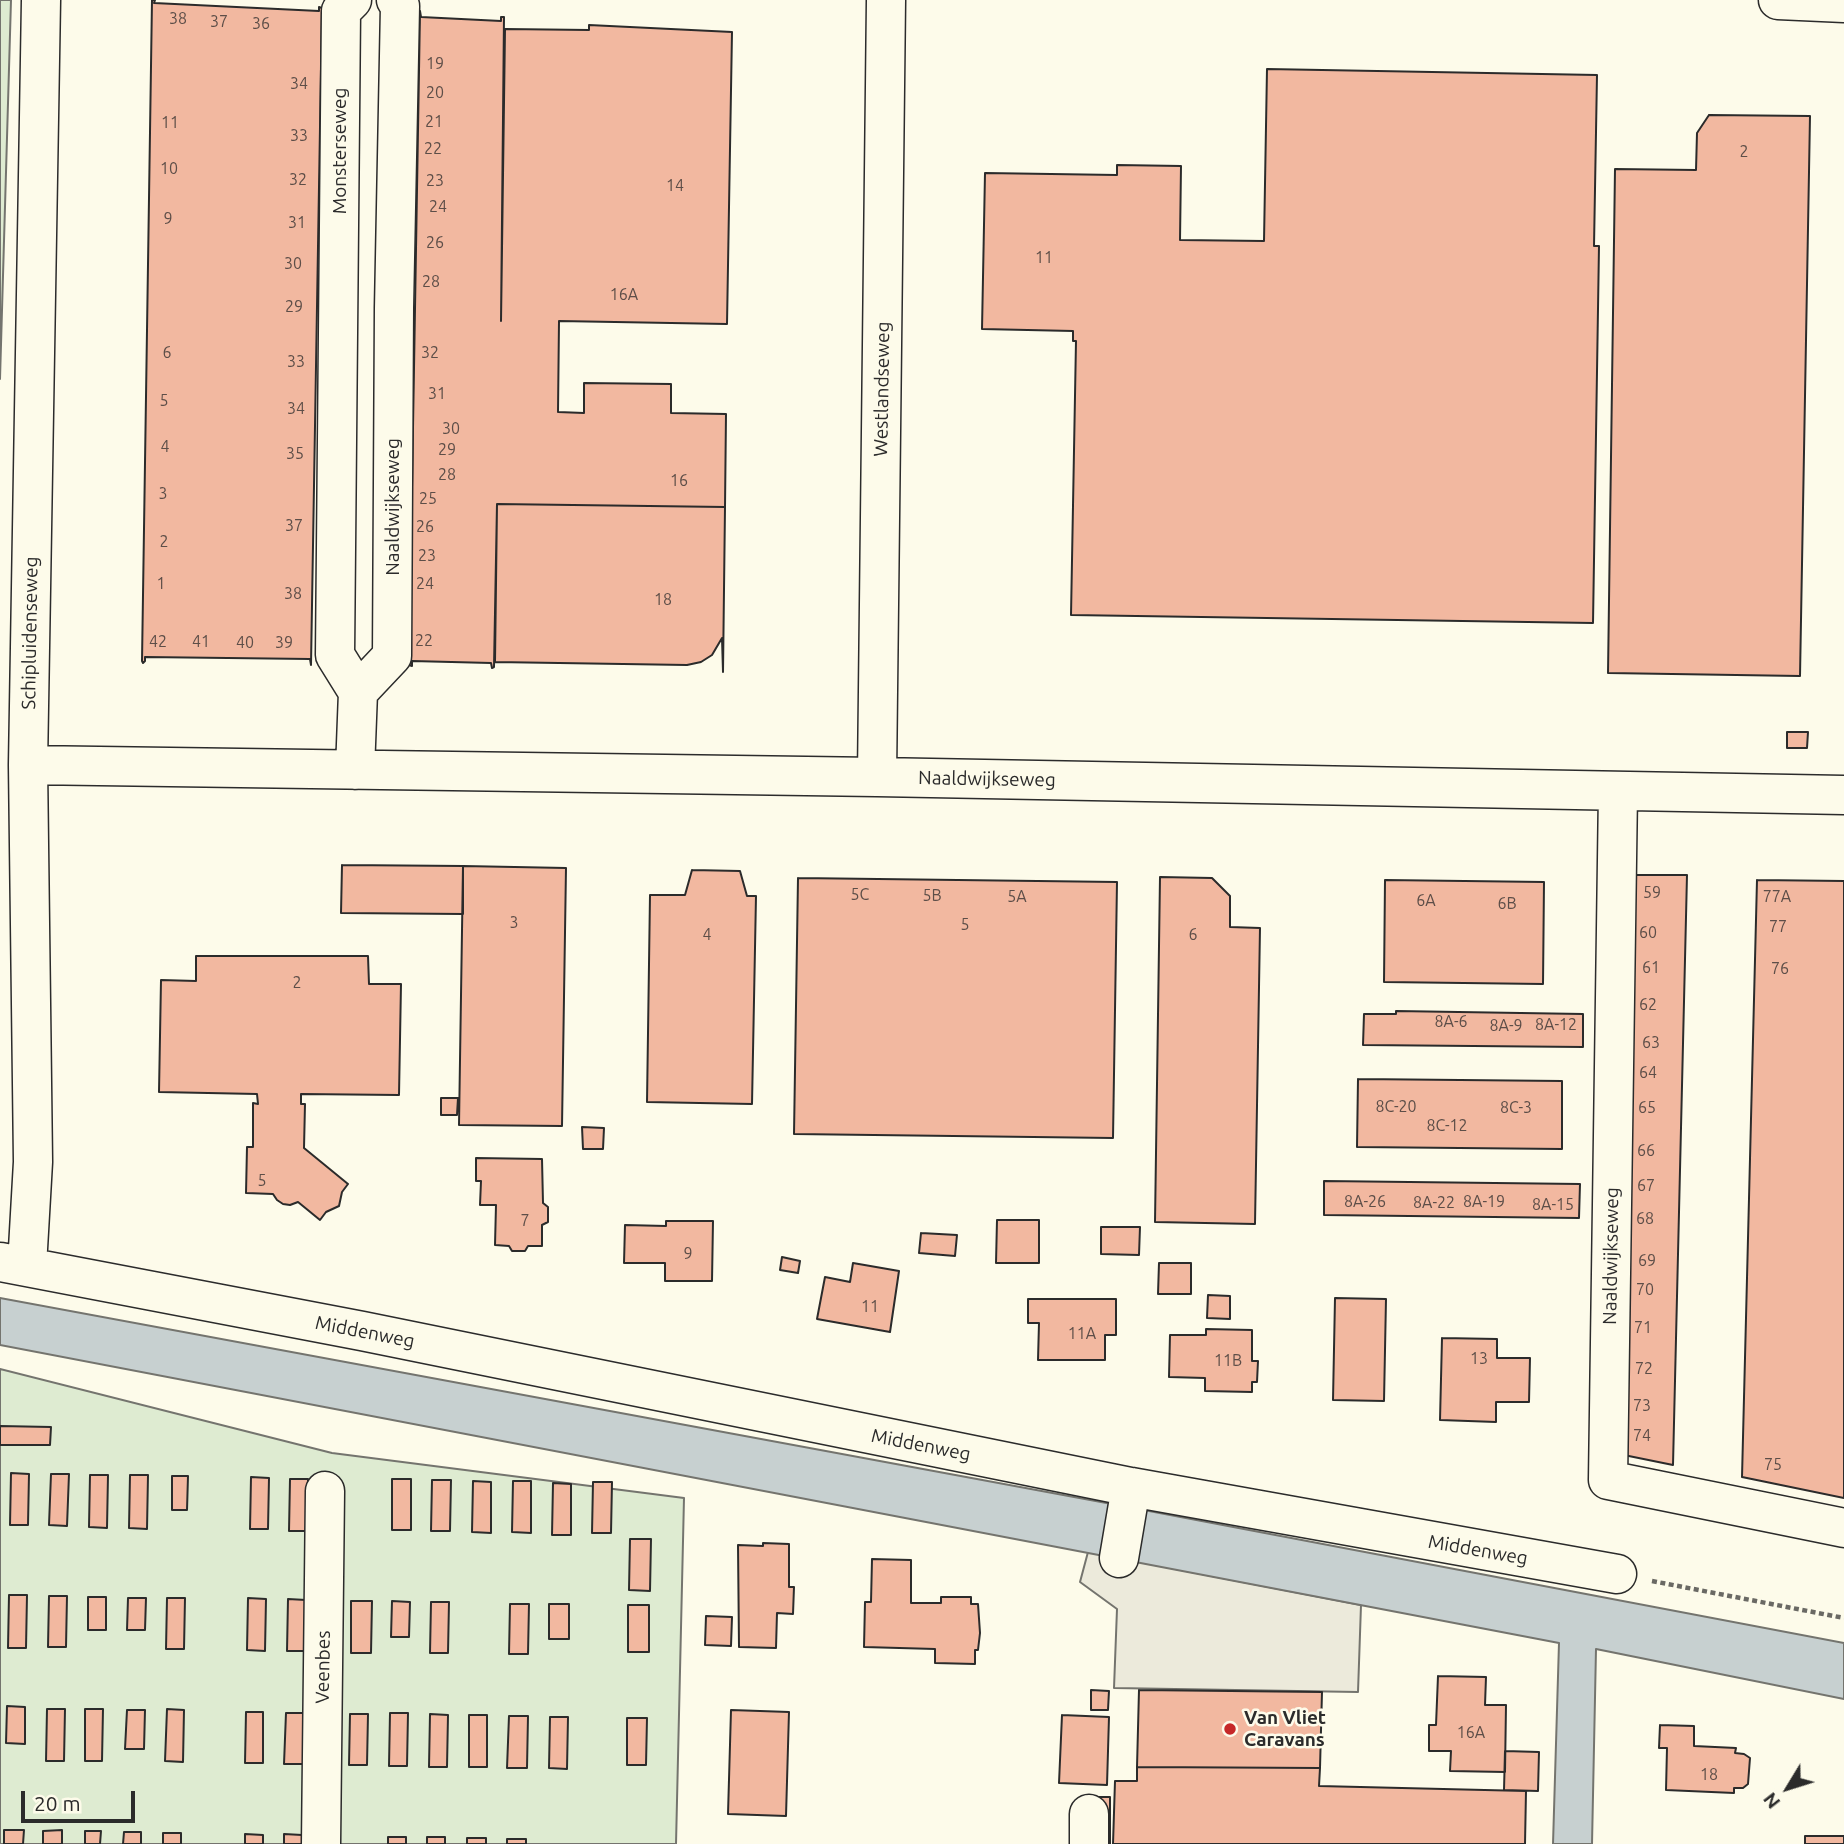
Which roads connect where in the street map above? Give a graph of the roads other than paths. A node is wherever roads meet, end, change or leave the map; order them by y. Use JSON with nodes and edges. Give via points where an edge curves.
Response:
{"nodes":[{"id":1,"x":41,"y":0,"type":"edge"},
{"id":2,"x":352,"y":0,"type":"edge"},
{"id":3,"x":396,"y":0,"type":"edge"},
{"id":4,"x":886,"y":0,"type":"edge"},
{"id":5,"x":1778,"y":0,"type":"edge"},
{"id":6,"x":1844,"y":3,"type":"edge"},
{"id":7,"x":358,"y":692,"type":"junction"},
{"id":8,"x":28,"y":765,"type":"junction"},
{"id":9,"x":355,"y":770,"type":"junction"},
{"id":10,"x":877,"y":777,"type":"junction"},
{"id":11,"x":1618,"y":791,"type":"junction"},
{"id":12,"x":1844,"y":795,"type":"edge"},
{"id":13,"x":14,"y":1264,"type":"edge"},
{"id":14,"x":325,"y":1491,"type":"dead end"},
{"id":15,"x":1130,"y":1497,"type":"junction"},
{"id":16,"x":1844,"y":1528,"type":"edge"},
{"id":17,"x":1119,"y":1559,"type":"dead end"},
{"id":18,"x":1617,"y":1574,"type":"road end"},
{"id":19,"x":321,"y":1844,"type":"edge"}],
"edges":[{"from":1,"to":8,"type":"street","name":"Schipluidenseweg"},
{"from":2,"to":7,"type":"street","name":"Monsterseweg","via":[[341,11],[335,655]]},
{"from":3,"to":7,"type":"street","name":"Naaldwijkseweg","via":[[400,6],[392,656]]},
{"from":4,"to":10,"type":"street","name":"Westlandseweg"},
{"from":5,"to":6,"type":"street"},
{"from":7,"to":9,"type":"street"},
{"from":8,"to":9,"type":"street","name":"Naaldwijkseweg"},
{"from":8,"to":13,"type":"street","name":"Schipluidenseweg","via":[[33,1163]]},
{"from":9,"to":10,"type":"street","name":"Naaldwijkseweg"},
{"from":10,"to":11,"type":"street","name":"Naaldwijkseweg"},
{"from":11,"to":12,"type":"street","name":"Naaldwijkseweg"},
{"from":11,"to":16,"type":"street","name":"Naaldwijkseweg","via":[[1608,1480]]},
{"from":13,"to":15,"type":"street","name":"Middenweg","via":[[362,1331]]},
{"from":14,"to":19,"type":"street","name":"Veenbes"},
{"from":15,"to":17,"type":"street"},
{"from":15,"to":18,"type":"street","name":"Middenweg"}]}
